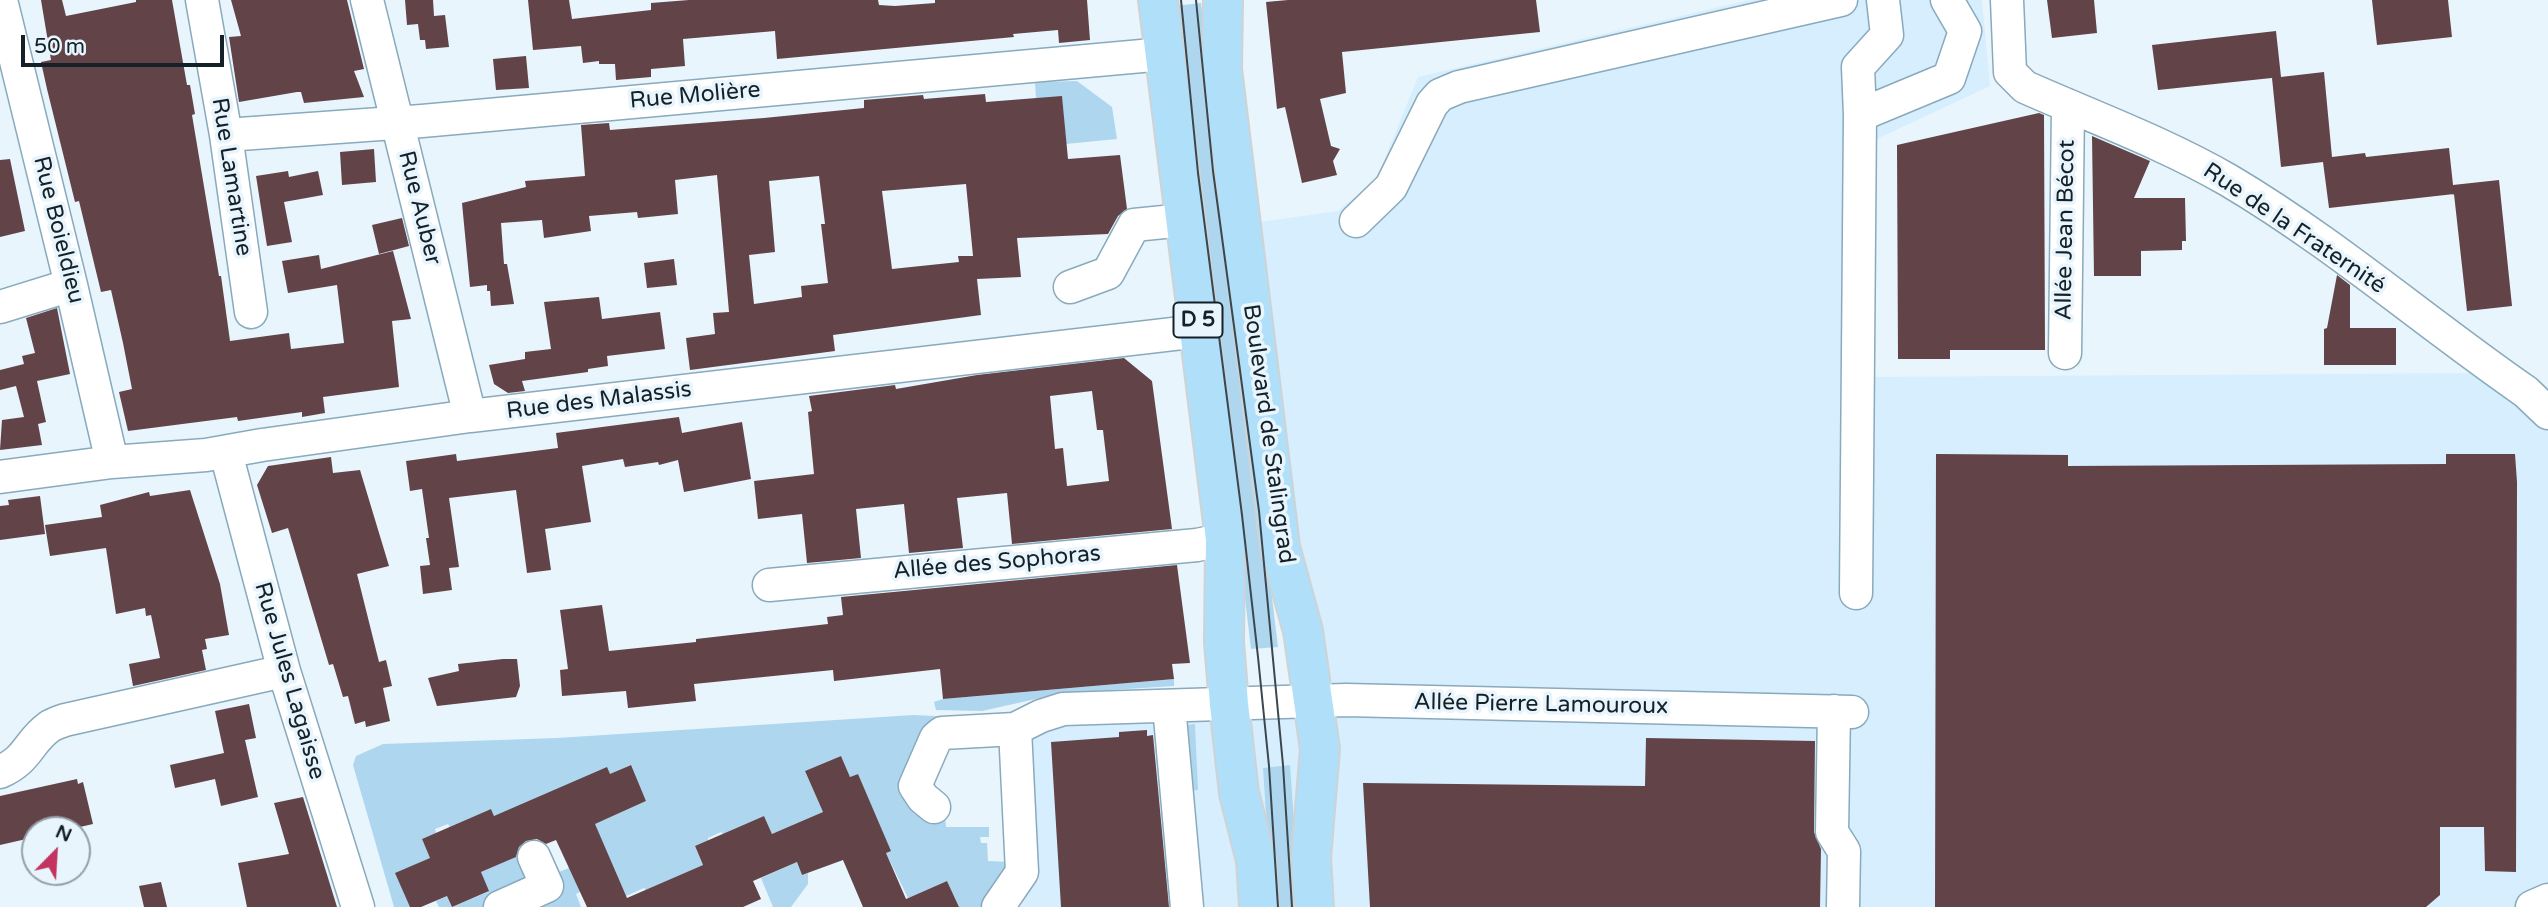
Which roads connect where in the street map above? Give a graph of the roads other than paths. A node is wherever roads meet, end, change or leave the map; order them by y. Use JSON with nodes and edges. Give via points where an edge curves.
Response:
{"nodes":[{"id":1,"x":1,"y":0,"type":"edge"},
{"id":2,"x":202,"y":0,"type":"edge"},
{"id":3,"x":367,"y":0,"type":"edge"},
{"id":4,"x":1158,"y":0,"type":"edge"},
{"id":5,"x":1223,"y":0,"type":"edge"},
{"id":6,"x":1841,"y":0,"type":"edge"},
{"id":7,"x":1883,"y":0,"type":"edge"},
{"id":8,"x":1947,"y":0,"type":"edge"},
{"id":9,"x":2007,"y":0,"type":"edge"},
{"id":10,"x":1164,"y":54,"type":"junction"},
{"id":11,"x":2068,"y":106,"type":"junction"},
{"id":12,"x":1860,"y":115,"type":"junction"},
{"id":13,"x":398,"y":122,"type":"junction"},
{"id":14,"x":226,"y":135,"type":"junction"},
{"id":15,"x":1184,"y":220,"type":"junction"},
{"id":16,"x":1356,"y":221,"type":"dead end"},
{"id":17,"x":71,"y":285,"type":"junction"},
{"id":18,"x":1070,"y":287,"type":"dead end"},
{"id":19,"x":0,"y":307,"type":"edge"},
{"id":20,"x":251,"y":312,"type":"dead end"},
{"id":21,"x":1199,"y":331,"type":"junction"},
{"id":22,"x":2065,"y":353,"type":"dead end"},
{"id":23,"x":2548,"y":413,"type":"edge"},
{"id":24,"x":470,"y":416,"type":"junction"},
{"id":25,"x":226,"y":453,"type":"junction"},
{"id":26,"x":112,"y":461,"type":"junction"},
{"id":27,"x":0,"y":477,"type":"edge"},
{"id":28,"x":1225,"y":539,"type":"junction"},
{"id":29,"x":769,"y":585,"type":"dead end"},
{"id":30,"x":1856,"y":593,"type":"dead end"},
{"id":31,"x":284,"y":671,"type":"junction"},
{"id":32,"x":1313,"y":701,"type":"junction"},
{"id":33,"x":1229,"y":704,"type":"junction"},
{"id":34,"x":1169,"y":705,"type":"junction"},
{"id":35,"x":1015,"y":729,"type":"junction"},
{"id":36,"x":0,"y":772,"type":"edge"},
{"id":37,"x":934,"y":807,"type":"dead end"},
{"id":38,"x":534,"y":857,"type":"dead end"},
{"id":39,"x":2548,"y":900,"type":"edge"},
{"id":40,"x":358,"y":907,"type":"edge"},
{"id":41,"x":500,"y":907,"type":"edge"},
{"id":42,"x":998,"y":907,"type":"edge"},
{"id":43,"x":1187,"y":907,"type":"edge"},
{"id":44,"x":1259,"y":907,"type":"edge"},
{"id":45,"x":1314,"y":907,"type":"edge"},
{"id":46,"x":1843,"y":907,"type":"edge"},
{"id":47,"x":2532,"y":907,"type":"edge"}],
"edges":[{"from":1,"to":17,"type":"street","name":"Rue Boieldieu"},
{"from":2,"to":14,"type":"street","name":"Rue Lamartine"},
{"from":3,"to":13,"type":"street","name":"Rue Auber"},
{"from":4,"to":10,"type":"main road","number":"D 5"},
{"from":5,"to":32,"type":"main road","name":"Boulevard de Stalingrad","number":"D 5","via":[[1222,69],[1280,547],[1303,631]]},
{"from":6,"to":16,"type":"street","via":[[1440,95],[1391,187]]},
{"from":7,"to":12,"type":"street","via":[[1888,35],[1858,67]]},
{"from":8,"to":12,"type":"street","via":[[1965,32],[1949,78]]},
{"from":9,"to":11,"type":"street","name":"Rue de la Fraternité","via":[[2010,72],[2025,87]]},
{"from":10,"to":13,"type":"street","name":"Rue Molière"},
{"from":10,"to":15,"type":"main road","number":"D 5"},
{"from":11,"to":22,"type":"street","name":"Allée Jean Bécot"},
{"from":11,"to":23,"type":"street","name":"Rue de la Fraternité","via":[[2175,153],[2263,203],[2526,392]]},
{"from":12,"to":30,"type":"street"},
{"from":13,"to":14,"type":"street","name":"Rue Molière"},
{"from":13,"to":24,"type":"street","name":"Rue Auber"},
{"from":14,"to":20,"type":"street","name":"Rue Lamartine"},
{"from":15,"to":18,"type":"street","via":[[1134,225],[1108,273]]},
{"from":15,"to":21,"type":"main road","number":"D 5"},
{"from":17,"to":19,"type":"street"},
{"from":17,"to":26,"type":"street","name":"Rue Boieldieu"},
{"from":21,"to":24,"type":"street","name":"Rue des Malassis"},
{"from":21,"to":28,"type":"main road","number":"D 5"},
{"from":24,"to":25,"type":"street","name":"Rue des Malassis","via":[[262,444]]},
{"from":25,"to":26,"type":"street","name":"Rue des Malassis"},
{"from":25,"to":31,"type":"street","name":"Rue Jules Lagaisse"},
{"from":26,"to":27,"type":"street","name":"Rue des Malassis"},
{"from":28,"to":29,"type":"street","name":"Allée des Sophoras"},
{"from":28,"to":33,"type":"main road","number":"D 5"},
{"from":31,"to":36,"type":"street","via":[[65,720],[50,726],[26,756]]},
{"from":31,"to":40,"type":"street","name":"Rue Jules Lagaisse"},
{"from":32,"to":33,"type":"street","name":"Allée Pierre Lamouroux"},
{"from":32,"to":45,"type":"main road","name":"Boulevard de Stalingrad","number":"D 5","via":[[1320,749],[1311,858]]},
{"from":32,"to":46,"type":"street","name":"Allée Pierre Lamouroux","via":[[1843,712],[1832,832],[1844,851]]},
{"from":33,"to":34,"type":"street","name":"Allée Pierre Lamouroux"},
{"from":33,"to":44,"type":"main road","number":"D 5","via":[[1239,793],[1256,860]]},
{"from":34,"to":35,"type":"street","name":"Allée Pierre Lamouroux","via":[[1063,709]]},
{"from":34,"to":43,"type":"street"},
{"from":35,"to":37,"type":"street","via":[[948,732],[936,738],[915,786]]},
{"from":35,"to":42,"type":"street","via":[[1022,872]]},
{"from":38,"to":41,"type":"street","via":[[547,886]]},
{"from":39,"to":47,"type":"street"}]}
